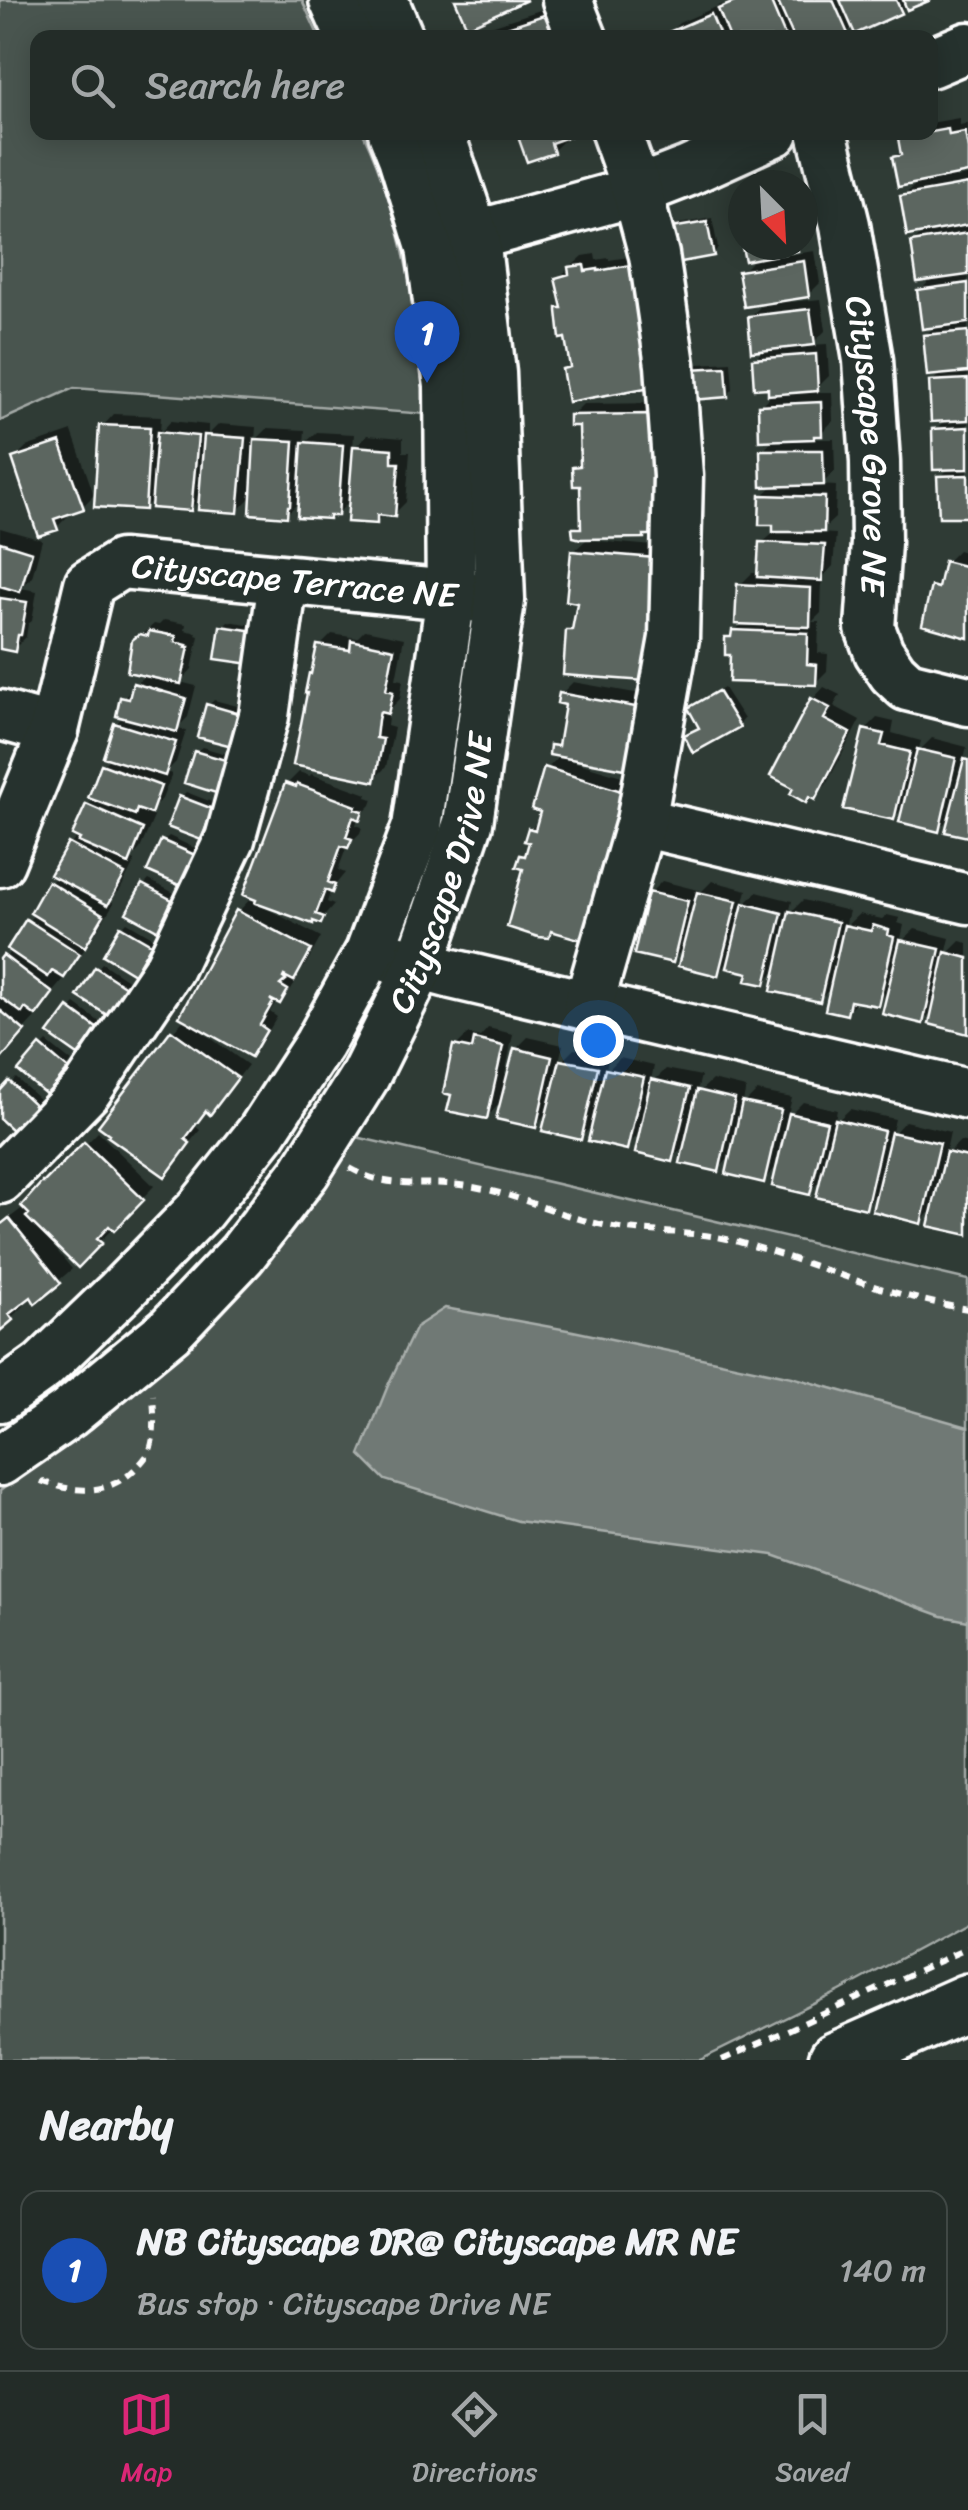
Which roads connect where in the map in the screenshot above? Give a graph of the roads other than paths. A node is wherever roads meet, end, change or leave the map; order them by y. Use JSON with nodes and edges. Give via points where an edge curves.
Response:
{"nodes":[{"id":1,"x":334,"y":0,"type":"edge"},
{"id":2,"x":383,"y":0,"type":"edge"},
{"id":3,"x":567,"y":0,"type":"edge"},
{"id":4,"x":347,"y":30,"type":"edge"},
{"id":5,"x":396,"y":30,"type":"edge"},
{"id":6,"x":579,"y":30,"type":"edge"},
{"id":7,"x":968,"y":47,"type":"edge"},
{"id":8,"x":938,"y":60,"type":"edge"},
{"id":9,"x":396,"y":140,"type":"edge"},
{"id":10,"x":439,"y":140,"type":"edge"},
{"id":11,"x":619,"y":140,"type":"edge"},
{"id":12,"x":756,"y":140,"type":"edge"},
{"id":13,"x":824,"y":140,"type":"edge"},
{"id":14,"x":637,"y":191,"type":"junction"},
{"id":15,"x":453,"y":243,"type":"junction"},
{"id":16,"x":282,"y":581,"type":"junction"},
{"id":17,"x":450,"y":596,"type":"junction"},
{"id":18,"x":500,"y":600,"type":"junction"},
{"id":19,"x":968,"y":701,"type":"edge"},
{"id":20,"x":0,"y":714,"type":"edge"},
{"id":21,"x":54,"y":730,"type":"junction"},
{"id":22,"x":642,"y":822,"type":"junction"},
{"id":23,"x":0,"y":862,"type":"edge"},
{"id":24,"x":968,"y":899,"type":"edge"},
{"id":25,"x":370,"y":952,"type":"junction"},
{"id":26,"x":420,"y":965,"type":"junction"},
{"id":27,"x":588,"y":1006,"type":"junction"},
{"id":28,"x":968,"y":1094,"type":"edge"},
{"id":29,"x":0,"y":1178,"type":"edge"},
{"id":30,"x":0,"y":1397,"type":"edge"},
{"id":31,"x":19,"y":1471,"type":"edge"},
{"id":32,"x":968,"y":2002,"type":"edge"},
{"id":33,"x":837,"y":2060,"type":"edge"}],
"edges":[{"from":1,"to":4,"type":"street"},
{"from":2,"to":5,"type":"street"},
{"from":3,"to":6,"type":"street"},
{"from":7,"to":8,"type":"street"},
{"from":9,"to":15,"type":"street","name":"Cityscape Drive NE"},
{"from":10,"to":15,"type":"street","name":"Cityscape Drive NE"},
{"from":11,"to":14,"type":"street"},
{"from":12,"to":14,"type":"street"},
{"from":13,"to":19,"type":"street","name":"Cityscape Grove NE","via":[[868,360],[876,462],[870,628],[879,652],[908,686]]},
{"from":14,"to":15,"type":"street"},
{"from":14,"to":22,"type":"street","via":[[665,328],[678,476],[674,638]]},
{"from":15,"to":17,"type":"street","name":"Cityscape Drive NE"},
{"from":15,"to":18,"type":"street","name":"Cityscape Drive NE","via":[[491,374]]},
{"from":16,"to":17,"type":"street","name":"Cityscape Terrace NE"},
{"from":16,"to":21,"type":"street","name":"Cityscape Terrace NE","via":[[121,564],[89,584]]},
{"from":16,"to":29,"type":"street","via":[[264,716],[230,839],[169,968],[88,1090]]},
{"from":17,"to":18,"type":"street","name":"Cityscape Terrace NE"},
{"from":17,"to":25,"type":"street","name":"Cityscape Drive NE","via":[[416,827]]},
{"from":18,"to":26,"type":"street","name":"Cityscape Drive NE","via":[[468,823]]},
{"from":20,"to":21,"type":"street"},
{"from":21,"to":23,"type":"street","name":"Cityscape Terrace NE"},
{"from":22,"to":24,"type":"street"},
{"from":22,"to":27,"type":"street"},
{"from":25,"to":26,"type":"street"},
{"from":25,"to":30,"type":"street","name":"Cityscape Drive NE","via":[[262,1132],[200,1210],[42,1368]]},
{"from":26,"to":27,"type":"street"},
{"from":26,"to":31,"type":"street","name":"Cityscape Drive NE","via":[[355,1092],[242,1254],[170,1330],[68,1414]]},
{"from":27,"to":28,"type":"street"},
{"from":32,"to":33,"type":"main road"}]}
